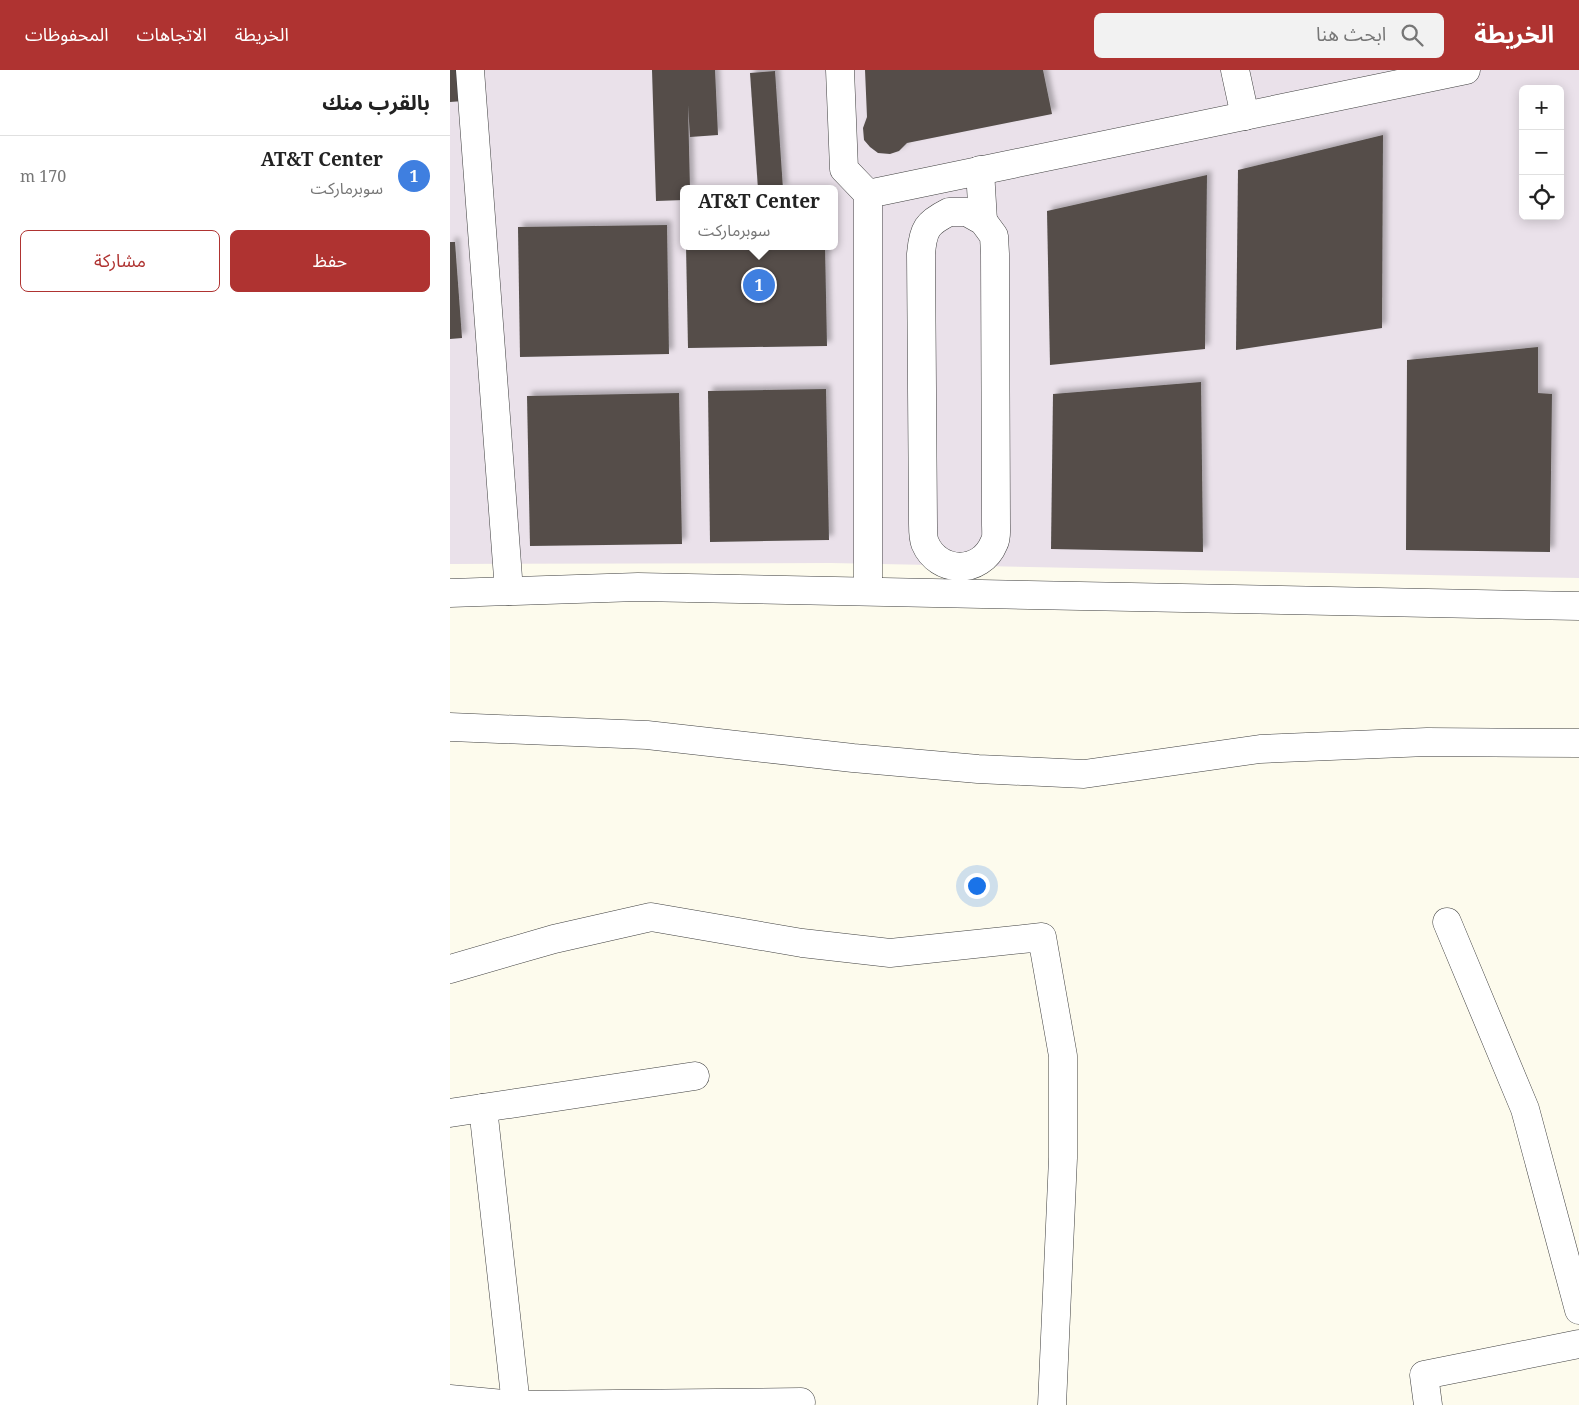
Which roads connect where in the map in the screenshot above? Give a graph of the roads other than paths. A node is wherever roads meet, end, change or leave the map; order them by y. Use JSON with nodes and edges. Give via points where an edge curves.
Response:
{"nodes":[{"id":1,"x":470,"y":70,"type":"edge"},
{"id":2,"x":840,"y":70,"type":"edge"},
{"id":3,"x":1235,"y":70,"type":"edge"},
{"id":4,"x":1466,"y":70,"type":"edge"},
{"id":5,"x":1245,"y":116,"type":"junction"},
{"id":6,"x":980,"y":170,"type":"junction"},
{"id":7,"x":868,"y":194,"type":"junction"},
{"id":8,"x":984,"y":221,"type":"junction"},
{"id":9,"x":985,"y":558,"type":"junction"},
{"id":10,"x":509,"y":591,"type":"junction"},
{"id":11,"x":868,"y":592,"type":"junction"},
{"id":12,"x":450,"y":593,"type":"edge"},
{"id":13,"x":985,"y":594,"type":"junction"},
{"id":14,"x":1579,"y":606,"type":"edge"},
{"id":15,"x":450,"y":727,"type":"edge"},
{"id":16,"x":1579,"y":743,"type":"edge"},
{"id":17,"x":1447,"y":922,"type":"dead end"},
{"id":18,"x":450,"y":969,"type":"edge"},
{"id":19,"x":695,"y":1076,"type":"dead end"},
{"id":20,"x":483,"y":1108,"type":"junction"},
{"id":21,"x":450,"y":1113,"type":"edge"},
{"id":22,"x":1579,"y":1310,"type":"edge"},
{"id":23,"x":1579,"y":1344,"type":"edge"},
{"id":24,"x":450,"y":1399,"type":"edge"},
{"id":25,"x":801,"y":1402,"type":"dead end"},
{"id":26,"x":516,"y":1405,"type":"edge"},
{"id":27,"x":1052,"y":1405,"type":"edge"},
{"id":28,"x":1428,"y":1405,"type":"edge"}],
"edges":[{"from":1,"to":10,"type":"street"},
{"from":2,"to":7,"type":"street","via":[[844,169]]},
{"from":3,"to":5,"type":"street"},
{"from":4,"to":5,"type":"street"},
{"from":5,"to":6,"type":"street"},
{"from":6,"to":7,"type":"street"},
{"from":6,"to":8,"type":"street"},
{"from":7,"to":11,"type":"street"},
{"from":8,"to":9,"type":"street","via":[[994,236],[995,254],[996,515],[995,542]]},
{"from":8,"to":9,"type":"street","via":[[967,212],[949,212],[933,220],[923,236],[921,254],[924,542],[934,558],[950,566],[969,566]]},
{"from":9,"to":13,"type":"street"},
{"from":10,"to":11,"type":"street","via":[[638,587]]},
{"from":10,"to":12,"type":"street"},
{"from":11,"to":13,"type":"street"},
{"from":13,"to":14,"type":"street"},
{"from":15,"to":16,"type":"street","via":[[646,735],[853,758],[1084,774],[1260,749],[1427,742]]},
{"from":17,"to":22,"type":"street","via":[[1525,1109]]},
{"from":18,"to":27,"type":"street","via":[[554,939],[651,917],[802,943],[890,953],[1042,937],[1063,1056]]},
{"from":19,"to":20,"type":"street"},
{"from":20,"to":21,"type":"street"},
{"from":20,"to":26,"type":"street"},
{"from":23,"to":28,"type":"street","via":[[1424,1376]]},
{"from":24,"to":26,"type":"street"},
{"from":25,"to":26,"type":"street"}]}
